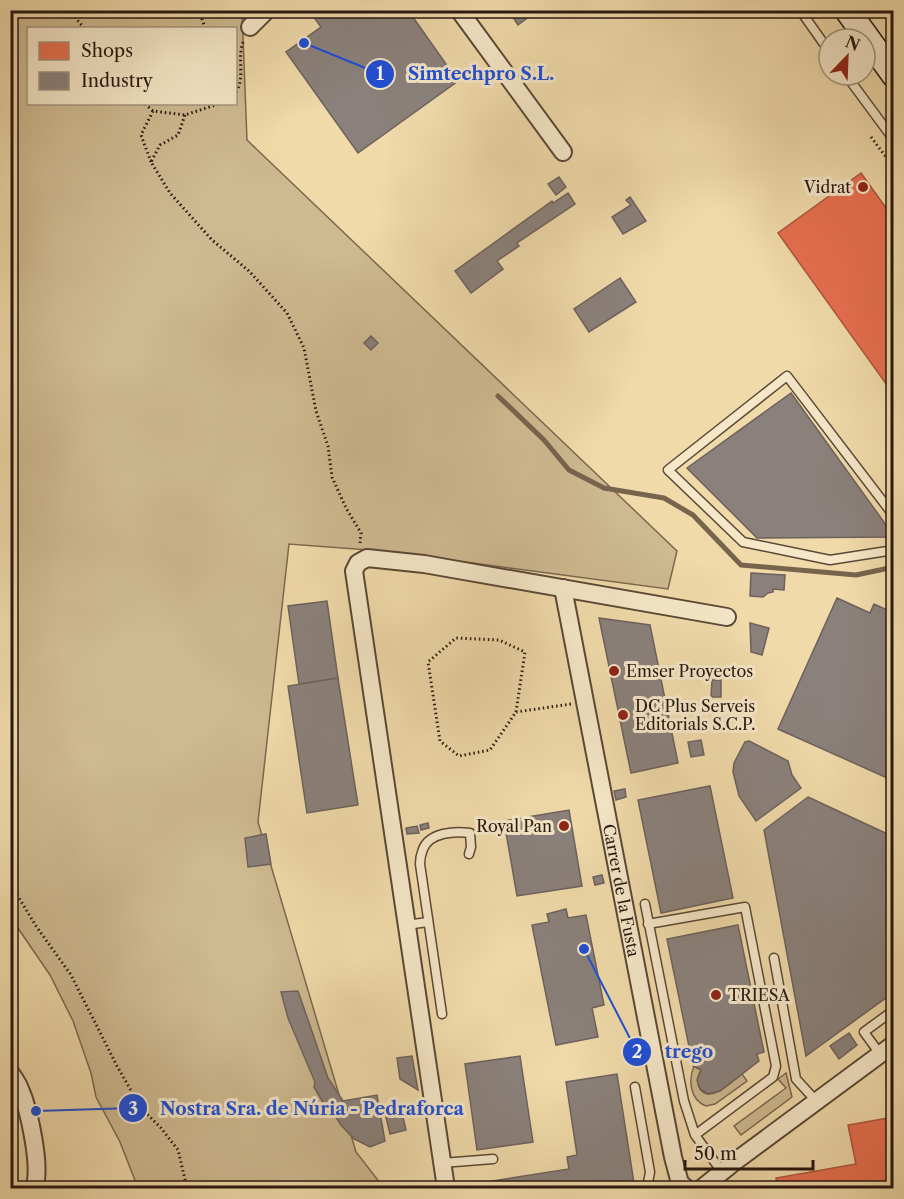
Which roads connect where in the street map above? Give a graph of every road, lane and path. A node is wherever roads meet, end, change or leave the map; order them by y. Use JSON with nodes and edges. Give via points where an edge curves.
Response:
{"nodes":[{"id":1,"x":69,"y":10,"type":"edge"},
{"id":2,"x":199,"y":10,"type":"edge"},
{"id":3,"x":267,"y":10,"type":"edge"},
{"id":4,"x":459,"y":10,"type":"edge"},
{"id":5,"x":800,"y":10,"type":"edge"},
{"id":6,"x":847,"y":10,"type":"edge"},
{"id":7,"x":864,"y":10,"type":"edge"},
{"id":8,"x":83,"y":27,"type":"edge"},
{"id":9,"x":205,"y":27,"type":"edge"},
{"id":10,"x":250,"y":27,"type":"joint"},
{"id":11,"x":817,"y":34,"type":"edge"},
{"id":12,"x":894,"y":52,"type":"edge"},
{"id":13,"x":894,"y":75,"type":"edge"},
{"id":14,"x":855,"y":87,"type":"edge"},
{"id":15,"x":237,"y":90,"type":"edge"},
{"id":16,"x":146,"y":105,"type":"edge"},
{"id":17,"x":215,"y":105,"type":"edge"},
{"id":18,"x":153,"y":111,"type":"junction"},
{"id":19,"x":185,"y":115,"type":"junction"},
{"id":20,"x":871,"y":136,"type":"dead end"},
{"id":21,"x":894,"y":140,"type":"edge"},
{"id":22,"x":563,"y":152,"type":"dead end"},
{"id":23,"x":886,"y":157,"type":"dead end"},
{"id":24,"x":151,"y":162,"type":"junction"},
{"id":25,"x":894,"y":516,"type":"edge"},
{"id":26,"x":894,"y":550,"type":"edge"},
{"id":27,"x":358,"y":563,"type":"junction"},
{"id":28,"x":563,"y":588,"type":"junction"},
{"id":29,"x":727,"y":617,"type":"dead end"},
{"id":30,"x":585,"y":704,"type":"junction"},
{"id":31,"x":516,"y":712,"type":"junction"},
{"id":32,"x":469,"y":854,"type":"dead end"},
{"id":33,"x":10,"y":883,"type":"edge"},
{"id":34,"x":645,"y":903,"type":"dead end"},
{"id":35,"x":428,"y":922,"type":"junction"},
{"id":36,"x":648,"y":924,"type":"junction"},
{"id":37,"x":406,"y":925,"type":"junction"},
{"id":38,"x":774,"y":958,"type":"dead end"},
{"id":39,"x":894,"y":1010,"type":"edge"},
{"id":40,"x":442,"y":1014,"type":"dead end"},
{"id":41,"x":887,"y":1049,"type":"edge"},
{"id":42,"x":10,"y":1072,"type":"edge"},
{"id":43,"x":635,"y":1087,"type":"dead end"},
{"id":44,"x":817,"y":1102,"type":"junction"},
{"id":45,"x":695,"y":1135,"type":"junction"},
{"id":46,"x":493,"y":1159,"type":"dead end"},
{"id":47,"x":442,"y":1163,"type":"junction"},
{"id":48,"x":722,"y":1172,"type":"junction"},
{"id":49,"x":34,"y":1188,"type":"edge"},
{"id":50,"x":187,"y":1188,"type":"edge"},
{"id":51,"x":446,"y":1188,"type":"edge"},
{"id":52,"x":647,"y":1188,"type":"edge"},
{"id":53,"x":686,"y":1188,"type":"edge"},
{"id":54,"x":702,"y":1188,"type":"edge"}],
"edges":[{"from":1,"to":8,"type":"path"},
{"from":2,"to":9,"type":"path"},
{"from":3,"to":10,"type":"street"},
{"from":4,"to":22,"type":"street"},
{"from":5,"to":11,"type":"lane"},
{"from":6,"to":13,"type":"main road"},
{"from":7,"to":12,"type":"main road"},
{"from":10,"to":15,"type":"path","via":[[241,46]]},
{"from":14,"to":21,"type":"lane"},
{"from":16,"to":18,"type":"path"},
{"from":17,"to":19,"type":"path"},
{"from":18,"to":19,"type":"path"},
{"from":18,"to":24,"type":"path","via":[[141,135]]},
{"from":19,"to":24,"type":"path","via":[[178,135],[160,145]]},
{"from":20,"to":23,"type":"path"},
{"from":24,"to":27,"type":"path","via":[[171,193],[212,240],[249,271],[295,327],[304,348],[332,477],[361,533]]},
{"from":25,"to":26,"type":"lane","via":[[787,375],[668,470],[743,542],[830,560]]},
{"from":27,"to":28,"type":"street","via":[[367,558],[424,564]]},
{"from":27,"to":37,"type":"street","via":[[354,571]]},
{"from":28,"to":29,"type":"street"},
{"from":28,"to":30,"type":"street","name":"Carrer de la Fusta"},
{"from":30,"to":31,"type":"path"},
{"from":30,"to":53,"type":"street","name":"Carrer de la Fusta","via":[[673,1157],[680,1183]]},
{"from":31,"to":31,"type":"path","via":[[525,652],[500,640],[456,638],[428,662],[440,741],[459,756],[490,750]]},
{"from":32,"to":35,"type":"lane","via":[[471,833],[457,831],[435,837],[423,848],[420,864]]},
{"from":33,"to":50,"type":"path","via":[[71,975],[141,1108],[178,1150]]},
{"from":34,"to":36,"type":"lane"},
{"from":35,"to":37,"type":"lane"},
{"from":35,"to":40,"type":"lane"},
{"from":36,"to":45,"type":"lane","via":[[684,1101]]},
{"from":36,"to":45,"type":"lane","via":[[745,907],[776,1066],[773,1077]]},
{"from":37,"to":47,"type":"street"},
{"from":38,"to":44,"type":"lane","via":[[796,1079]]},
{"from":39,"to":41,"type":"lane","via":[[864,1032]]},
{"from":41,"to":44,"type":"street"},
{"from":42,"to":49,"type":"street","via":[[21,1090],[36,1152]]},
{"from":43,"to":52,"type":"lane","via":[[650,1172]]},
{"from":44,"to":48,"type":"street"},
{"from":45,"to":48,"type":"lane"},
{"from":46,"to":47,"type":"lane"},
{"from":47,"to":51,"type":"street"},
{"from":48,"to":54,"type":"street"}]}
